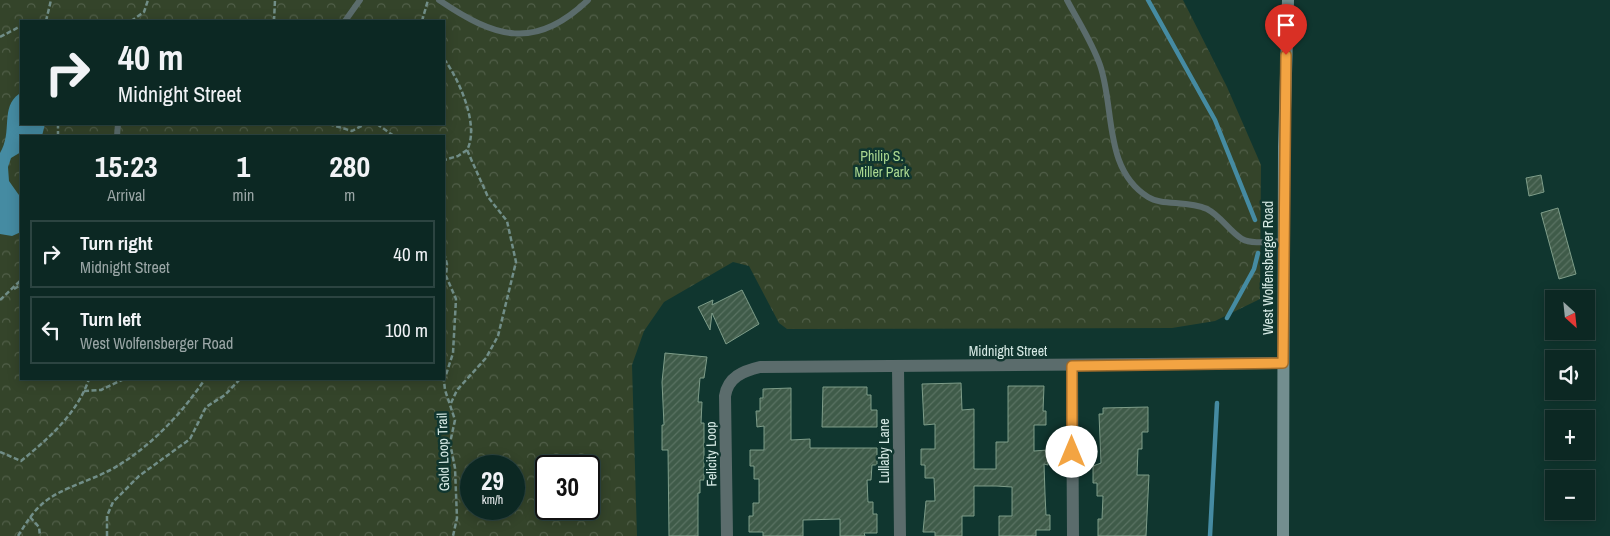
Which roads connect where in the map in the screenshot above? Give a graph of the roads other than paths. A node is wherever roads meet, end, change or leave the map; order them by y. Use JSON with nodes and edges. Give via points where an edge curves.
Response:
{"nodes":[{"id":1,"x":360,"y":0,"type":"edge"},
{"id":2,"x":440,"y":0,"type":"edge"},
{"id":3,"x":588,"y":0,"type":"edge"},
{"id":4,"x":1067,"y":0,"type":"edge"},
{"id":5,"x":1288,"y":0,"type":"edge"},
{"id":6,"x":346,"y":20,"type":"edge"},
{"id":7,"x":1284,"y":241,"type":"junction"},
{"id":8,"x":1283,"y":363,"type":"junction"},
{"id":9,"x":1072,"y":366,"type":"junction"},
{"id":10,"x":898,"y":367,"type":"junction"},
{"id":11,"x":736,"y":376,"type":"joint"},
{"id":12,"x":727,"y":536,"type":"edge"},
{"id":13,"x":900,"y":536,"type":"edge"},
{"id":14,"x":1073,"y":536,"type":"edge"},
{"id":15,"x":1283,"y":536,"type":"edge"}],
"edges":[{"from":1,"to":6,"type":"lane"},
{"from":2,"to":3,"type":"lane","via":[[492,30],[520,33],[559,24]]},
{"from":4,"to":7,"type":"lane","via":[[1100,64],[1107,89],[1115,151],[1124,172],[1132,181],[1150,198],[1184,202],[1209,210],[1243,240]]},
{"from":5,"to":7,"type":"main road","name":"West Wolfensberger Road"},
{"from":7,"to":8,"type":"main road","name":"West Wolfensberger Road"},
{"from":8,"to":9,"type":"street","name":"Midnight Street"},
{"from":8,"to":15,"type":"main road","name":"West Wolfensberger Road"},
{"from":9,"to":10,"type":"street","name":"Midnight Street"},
{"from":9,"to":14,"type":"street"},
{"from":10,"to":11,"type":"street","name":"Midnight Street","via":[[760,368]]},
{"from":10,"to":13,"type":"street","name":"Lullaby Lane"},
{"from":11,"to":12,"type":"street","name":"Felicity Loop","via":[[725,396]]}]}
